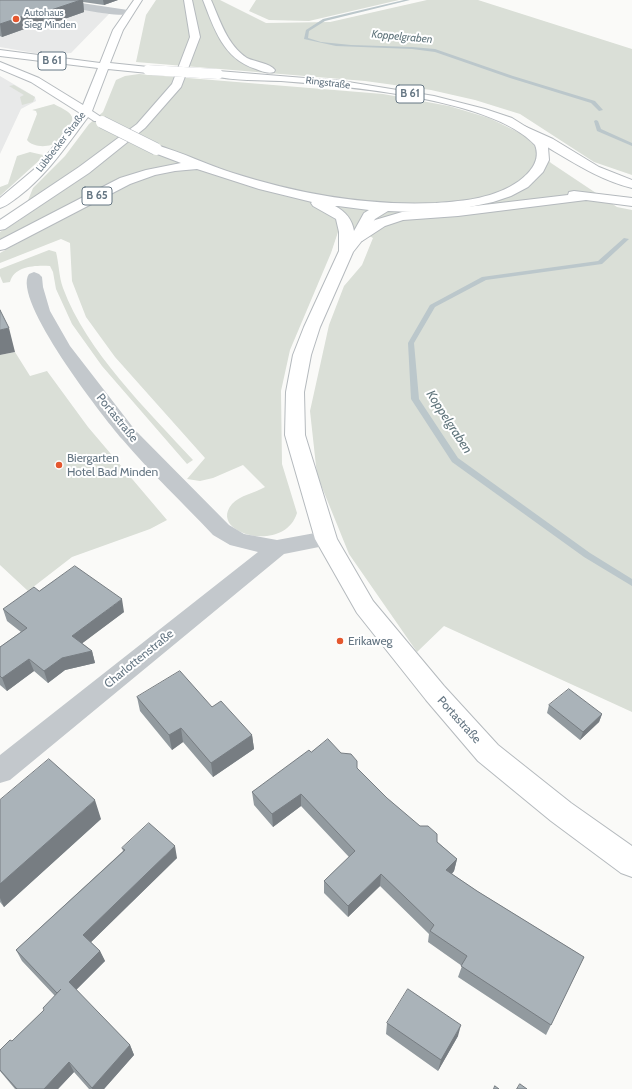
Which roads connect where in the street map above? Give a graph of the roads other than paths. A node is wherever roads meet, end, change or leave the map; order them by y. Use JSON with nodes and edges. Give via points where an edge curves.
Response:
{"nodes":[{"id":1,"x":46,"y":0,"type":"edge"},
{"id":2,"x":138,"y":0,"type":"edge"},
{"id":3,"x":188,"y":0,"type":"edge"},
{"id":4,"x":207,"y":0,"type":"edge"},
{"id":5,"x":128,"y":13,"type":"junction"},
{"id":6,"x":113,"y":43,"type":"junction"},
{"id":7,"x":0,"y":53,"type":"edge"},
{"id":8,"x":49,"y":60,"type":"junction"},
{"id":9,"x":0,"y":65,"type":"edge"},
{"id":10,"x":105,"y":66,"type":"junction"},
{"id":11,"x":318,"y":82,"type":"junction"},
{"id":12,"x":86,"y":112,"type":"junction"},
{"id":13,"x":524,"y":130,"type":"junction"},
{"id":14,"x":543,"y":148,"type":"junction"},
{"id":15,"x":209,"y":169,"type":"junction"},
{"id":16,"x":632,"y":184,"type":"edge"},
{"id":17,"x":632,"y":189,"type":"edge"},
{"id":18,"x":295,"y":194,"type":"junction"},
{"id":19,"x":589,"y":196,"type":"junction"},
{"id":20,"x":632,"y":202,"type":"edge"},
{"id":21,"x":0,"y":204,"type":"edge"},
{"id":22,"x":470,"y":204,"type":"junction"},
{"id":23,"x":385,"y":207,"type":"junction"},
{"id":24,"x":0,"y":226,"type":"edge"},
{"id":25,"x":351,"y":245,"type":"junction"},
{"id":26,"x":0,"y":246,"type":"edge"},
{"id":27,"x":34,"y":277,"type":"dead end"},
{"id":28,"x":326,"y":539,"type":"junction"},
{"id":29,"x":278,"y":548,"type":"junction"},
{"id":30,"x":0,"y":771,"type":"edge"},
{"id":31,"x":632,"y":863,"type":"edge"}],
"edges":[{"from":1,"to":5,"type":"street"},
{"from":2,"to":5,"type":"main road"},
{"from":3,"to":24,"type":"main road","via":[[195,37],[177,85],[140,126],[84,170]]},
{"from":4,"to":11,"type":"main road","via":[[229,48],[235,55],[264,69]]},
{"from":5,"to":6,"type":"main road"},
{"from":6,"to":8,"type":"main road","via":[[92,52]]},
{"from":6,"to":10,"type":"main road"},
{"from":7,"to":8,"type":"main road","name":"Ringstraße","number":"B 61"},
{"from":8,"to":10,"type":"main road","name":"Ringstraße","number":"B 61"},
{"from":9,"to":12,"type":"main road","number":"B 61","via":[[35,80]]},
{"from":10,"to":11,"type":"main road","name":"Ringstraße","number":"B 61","bridge":true},
{"from":10,"to":12,"type":"main road","name":"Lübbecker Straße"},
{"from":11,"to":13,"type":"main road","name":"Ringstraße","number":"B 61","via":[[451,102],[486,113]]},
{"from":12,"to":15,"type":"main road","number":"B 61","bridge":true,"via":[[156,149]]},
{"from":12,"to":21,"type":"main road","name":"Lübbecker Straße","via":[[42,168]]},
{"from":13,"to":14,"type":"main road","name":"Ringstraße","number":"B 61"},
{"from":13,"to":16,"type":"main road","via":[[605,175]]},
{"from":14,"to":17,"type":"main road","number":"B 61","via":[[570,170],[597,181]]},
{"from":14,"to":22,"type":"main road","number":"B 61","via":[[539,168],[533,177],[503,194]]},
{"from":15,"to":18,"type":"main road","number":"B 61"},
{"from":15,"to":26,"type":"main road","number":"B 65","via":[[170,167],[141,174]]},
{"from":18,"to":23,"type":"main road","number":"B 61"},
{"from":18,"to":25,"type":"main road","name":"Portastraße","via":[[342,215]]},
{"from":19,"to":20,"type":"main road","number":"B 61"},
{"from":19,"to":22,"type":"main road","number":"B 61","via":[[534,195]]},
{"from":19,"to":25,"type":"main road","via":[[402,216],[380,223]]},
{"from":22,"to":23,"type":"main road","number":"B 61"},
{"from":23,"to":25,"type":"main road","name":"Portastraße","via":[[369,216]]},
{"from":25,"to":28,"type":"main road","name":"Portastraße","via":[[307,341],[295,392],[295,435]]},
{"from":27,"to":29,"type":"street","name":"Portastraße","via":[[42,312],[62,347],[128,434],[221,530],[238,540]]},
{"from":28,"to":29,"type":"street","name":"Portastraße"},
{"from":28,"to":31,"type":"main road","name":"Portastraße","via":[[365,607],[488,753],[561,812]]},
{"from":29,"to":30,"type":"street","name":"Charlottenstraße"}]}
